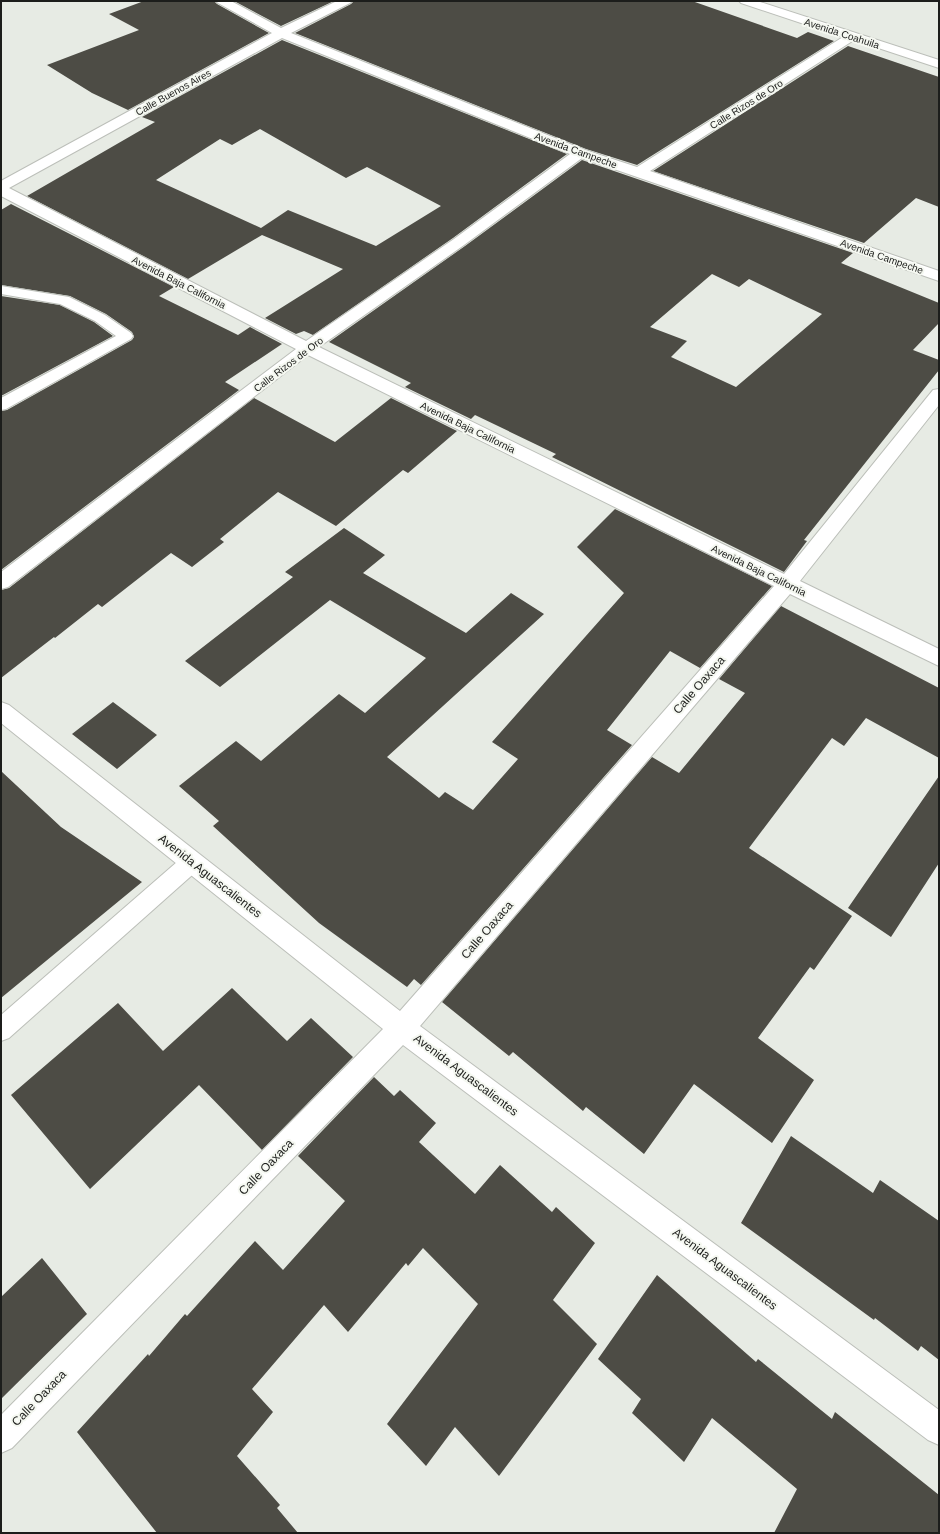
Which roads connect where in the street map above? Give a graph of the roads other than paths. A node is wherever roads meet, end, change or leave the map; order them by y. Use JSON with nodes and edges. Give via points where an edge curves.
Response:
{"nodes":[{"id":1,"x":222,"y":1,"type":"edge"},
{"id":2,"x":346,"y":1,"type":"edge"},
{"id":3,"x":745,"y":1,"type":"edge"},
{"id":4,"x":281,"y":33,"type":"junction"},
{"id":5,"x":854,"y":36,"type":"junction"},
{"id":6,"x":939,"y":64,"type":"edge"},
{"id":7,"x":580,"y":153,"type":"junction"},
{"id":8,"x":639,"y":172,"type":"junction"},
{"id":9,"x":1,"y":188,"type":"edge"},
{"id":10,"x":939,"y":276,"type":"edge"},
{"id":11,"x":1,"y":290,"type":"edge"},
{"id":12,"x":20,"y":293,"type":"junction"},
{"id":13,"x":1,"y":304,"type":"edge"},
{"id":14,"x":307,"y":348,"type":"junction"},
{"id":15,"x":939,"y":394,"type":"edge"},
{"id":16,"x":1,"y":405,"type":"edge"},
{"id":17,"x":1,"y":582,"type":"edge"},
{"id":18,"x":787,"y":584,"type":"junction"},
{"id":19,"x":939,"y":658,"type":"edge"},
{"id":20,"x":1,"y":710,"type":"edge"},
{"id":21,"x":192,"y":862,"type":"junction"},
{"id":22,"x":402,"y":1028,"type":"junction"},
{"id":23,"x":1,"y":1030,"type":"edge"},
{"id":24,"x":939,"y":1429,"type":"edge"},
{"id":25,"x":1,"y":1437,"type":"edge"}],
"edges":[{"from":1,"to":4,"type":"street","name":"Avenida Campeche"},
{"from":2,"to":4,"type":"street","name":"Calle Buenos Aires"},
{"from":3,"to":5,"type":"street","name":"Avenida Coahuila"},
{"from":4,"to":7,"type":"street","name":"Avenida Campeche"},
{"from":4,"to":9,"type":"street","name":"Calle Buenos Aires"},
{"from":5,"to":6,"type":"street","name":"Avenida Coahuila"},
{"from":5,"to":8,"type":"street","name":"Calle Rizos de Oro"},
{"from":7,"to":8,"type":"street","name":"Avenida Campeche"},
{"from":7,"to":14,"type":"street","name":"Calle Rizos de Oro","via":[[459,242]]},
{"from":8,"to":10,"type":"street","name":"Avenida Campeche"},
{"from":9,"to":14,"type":"street","name":"Avenida Baja California"},
{"from":11,"to":12,"type":"lane"},
{"from":12,"to":13,"type":"lane"},
{"from":12,"to":16,"type":"lane","via":[[64,300],[100,318],[126,336]]},
{"from":14,"to":17,"type":"street","name":"Calle Rizos de Oro"},
{"from":14,"to":18,"type":"street","name":"Avenida Baja California"},
{"from":15,"to":18,"type":"street","name":"Calle Oaxaca"},
{"from":18,"to":19,"type":"street","name":"Avenida Baja California"},
{"from":18,"to":22,"type":"street","name":"Calle Oaxaca"},
{"from":20,"to":21,"type":"street","name":"Avenida Aguascalientes"},
{"from":21,"to":22,"type":"street","name":"Avenida Aguascalientes"},
{"from":21,"to":23,"type":"lane"},
{"from":22,"to":24,"type":"street","name":"Avenida Aguascalientes"},
{"from":22,"to":25,"type":"street","name":"Calle Oaxaca"}]}
